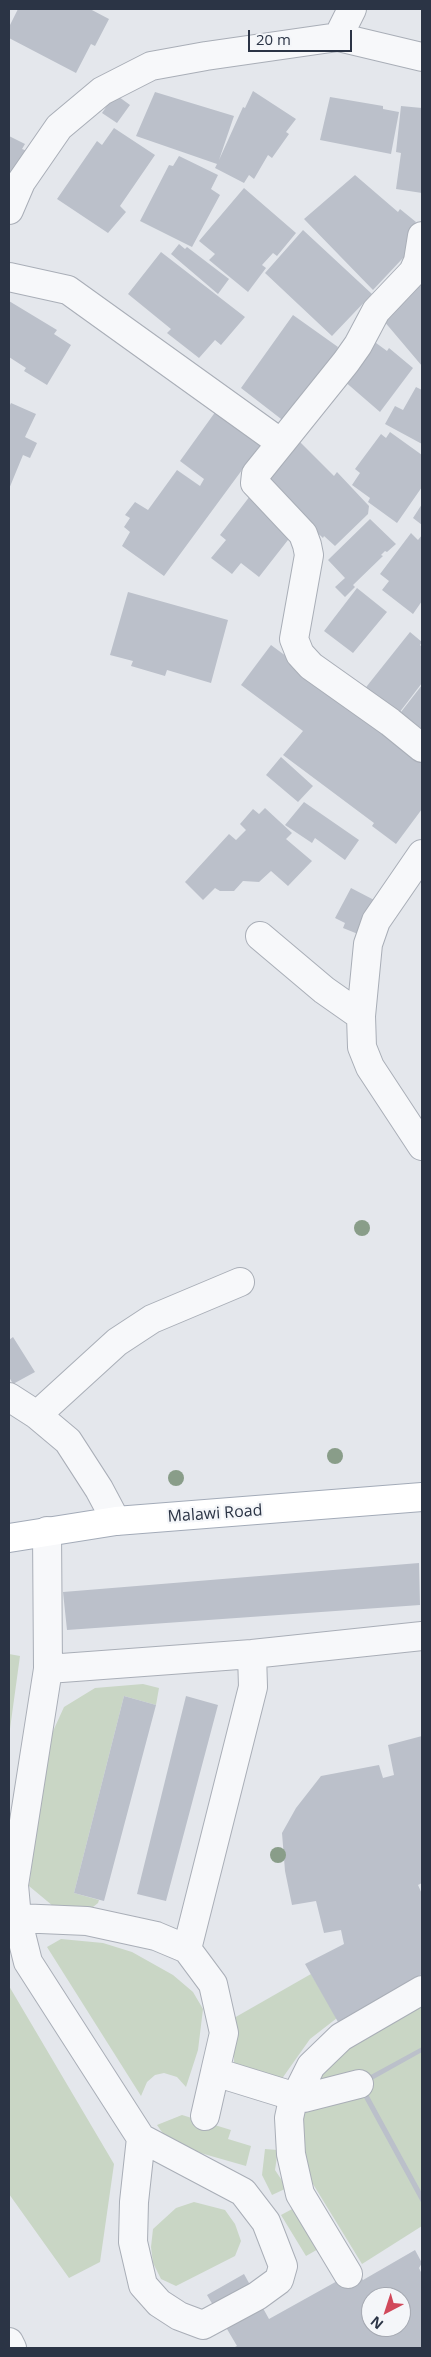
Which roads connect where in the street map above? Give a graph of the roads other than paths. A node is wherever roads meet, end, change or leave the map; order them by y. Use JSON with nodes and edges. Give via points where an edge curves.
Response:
{"nodes":[{"id":1,"x":352,"y":9,"type":"edge"},
{"id":2,"x":338,"y":37,"type":"junction"},
{"id":3,"x":422,"y":57,"type":"edge"},
{"id":4,"x":9,"y":210,"type":"edge"},
{"id":5,"x":422,"y":236,"type":"edge"},
{"id":6,"x":9,"y":277,"type":"edge"},
{"id":7,"x":281,"y":443,"type":"junction"},
{"id":8,"x":422,"y":748,"type":"edge"},
{"id":9,"x":422,"y":854,"type":"edge"},
{"id":10,"x":260,"y":936,"type":"dead end"},
{"id":11,"x":361,"y":1016,"type":"junction"},
{"id":12,"x":422,"y":1146,"type":"edge"},
{"id":13,"x":240,"y":1282,"type":"dead end"},
{"id":14,"x":9,"y":1397,"type":"edge"},
{"id":15,"x":37,"y":1415,"type":"junction"},
{"id":16,"x":422,"y":1497,"type":"edge"},
{"id":17,"x":116,"y":1521,"type":"junction"},
{"id":18,"x":46,"y":1531,"type":"junction"},
{"id":19,"x":9,"y":1538,"type":"edge"},
{"id":20,"x":422,"y":1636,"type":"edge"},
{"id":21,"x":252,"y":1654,"type":"junction"},
{"id":22,"x":48,"y":1669,"type":"junction"},
{"id":23,"x":17,"y":1918,"type":"junction"},
{"id":24,"x":187,"y":1949,"type":"junction"},
{"id":25,"x":422,"y":1990,"type":"edge"},
{"id":26,"x":215,"y":2072,"type":"junction"},
{"id":27,"x":359,"y":2084,"type":"dead end"},
{"id":28,"x":204,"y":2116,"type":"dead end"},
{"id":29,"x":141,"y":2138,"type":"junction"},
{"id":30,"x":348,"y":2274,"type":"dead end"},
{"id":31,"x":9,"y":2342,"type":"edge"},
{"id":32,"x":12,"y":2348,"type":"edge"}],
"edges":[{"from":1,"to":2,"type":"street"},
{"from":2,"to":3,"type":"street"},
{"from":2,"to":4,"type":"street","via":[[151,66],[102,92],[59,127],[21,182]]},
{"from":5,"to":7,"type":"street","via":[[413,272],[376,311],[346,362]]},
{"from":6,"to":7,"type":"street","via":[[68,290]]},
{"from":7,"to":8,"type":"street","via":[[256,474],[256,484],[303,534],[307,545],[309,555],[294,639],[300,654],[311,666]]},
{"from":9,"to":11,"type":"street","via":[[376,921],[368,944]]},
{"from":10,"to":11,"type":"street","via":[[324,990]]},
{"from":11,"to":12,"type":"street","via":[[362,1047],[370,1066]]},
{"from":13,"to":15,"type":"street","via":[[152,1319],[117,1342]]},
{"from":14,"to":15,"type":"street"},
{"from":15,"to":17,"type":"street","via":[[68,1441]]},
{"from":16,"to":17,"type":"main road","name":"Malawi Road"},
{"from":17,"to":18,"type":"main road","name":"Malawi Road"},
{"from":18,"to":19,"type":"main road","name":"Malawi Road"},
{"from":18,"to":22,"type":"street"},
{"from":20,"to":21,"type":"street"},
{"from":21,"to":22,"type":"street"},
{"from":21,"to":24,"type":"street","via":[[253,1687]]},
{"from":22,"to":23,"type":"street","via":[[14,1885]]},
{"from":23,"to":24,"type":"street","via":[[87,1921],[156,1936]]},
{"from":23,"to":29,"type":"street","via":[[28,1962]]},
{"from":24,"to":26,"type":"street","via":[[213,1984],[224,2033]]},
{"from":25,"to":30,"type":"street","via":[[340,2037],[311,2066],[292,2104],[289,2118],[291,2154],[300,2194]]},
{"from":26,"to":27,"type":"street","via":[[294,2095]]},
{"from":26,"to":28,"type":"street"},
{"from":29,"to":29,"type":"street","via":[[134,2202],[134,2242],[143,2286],[159,2303],[178,2316],[203,2325],[257,2296],[279,2280],[283,2266],[266,2222],[243,2192]]},
{"from":31,"to":32,"type":"street"}]}
